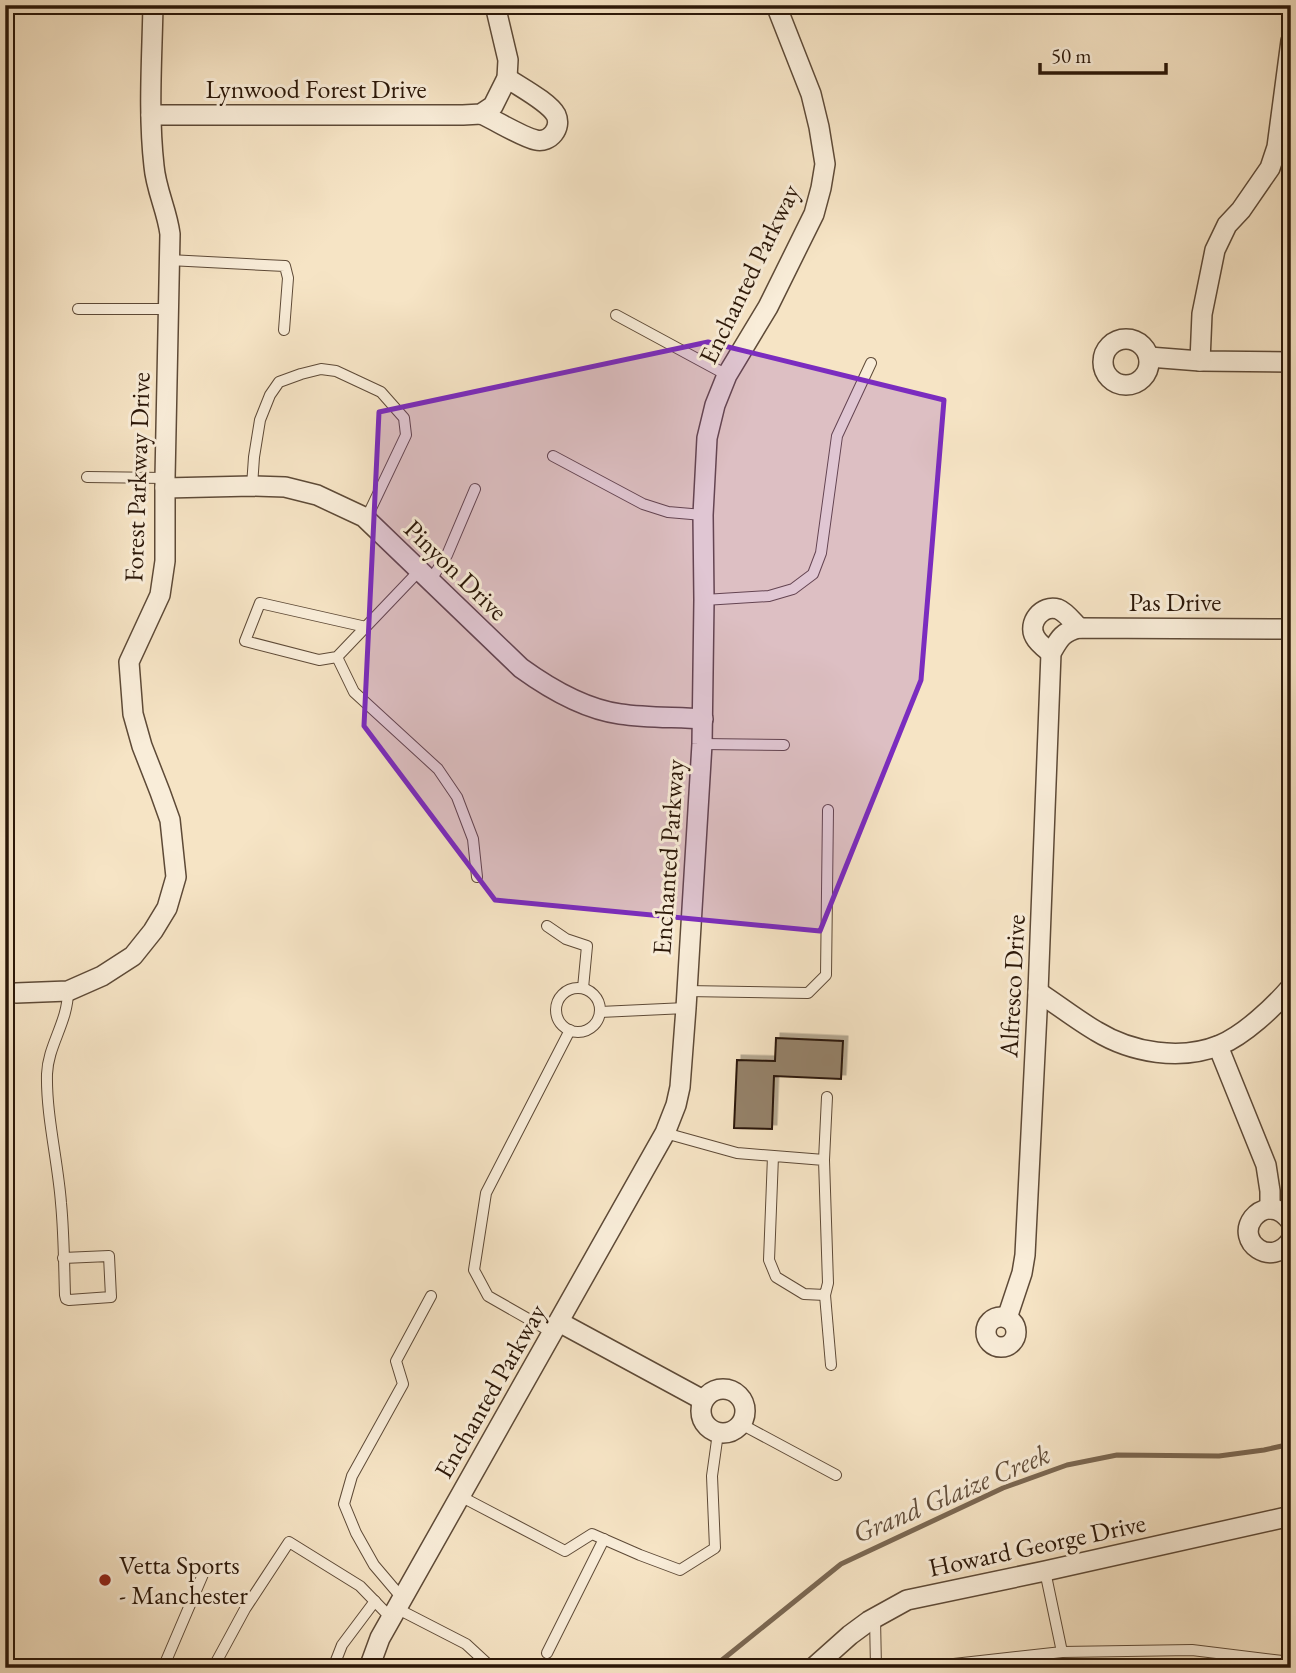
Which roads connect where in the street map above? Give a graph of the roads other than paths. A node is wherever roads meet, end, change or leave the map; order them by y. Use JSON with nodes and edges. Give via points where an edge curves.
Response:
{"nodes":[{"id":1,"x":153,"y":5,"type":"edge"},
{"id":2,"x":495,"y":5,"type":"edge"},
{"id":3,"x":776,"y":5,"type":"edge"},
{"id":4,"x":1291,"y":41,"type":"edge"},
{"id":5,"x":507,"y":78,"type":"junction"},
{"id":6,"x":481,"y":114,"type":"junction"},
{"id":7,"x":151,"y":115,"type":"junction"},
{"id":8,"x":169,"y":260,"type":"junction"},
{"id":9,"x":78,"y":309,"type":"dead end"},
{"id":10,"x":168,"y":309,"type":"junction"},
{"id":11,"x":616,"y":315,"type":"dead end"},
{"id":12,"x":284,"y":330,"type":"dead end"},
{"id":13,"x":1149,"y":357,"type":"dead end"},
{"id":14,"x":1200,"y":361,"type":"junction"},
{"id":15,"x":1291,"y":362,"type":"edge"},
{"id":16,"x":871,"y":363,"type":"dead end"},
{"id":17,"x":727,"y":375,"type":"junction"},
{"id":18,"x":552,"y":456,"type":"dead end"},
{"id":19,"x":87,"y":477,"type":"dead end"},
{"id":20,"x":165,"y":483,"type":"junction"},
{"id":21,"x":252,"y":486,"type":"junction"},
{"id":22,"x":475,"y":489,"type":"dead end"},
{"id":23,"x":704,"y":515,"type":"junction"},
{"id":24,"x":366,"y":520,"type":"junction"},
{"id":25,"x":425,"y":576,"type":"junction"},
{"id":26,"x":704,"y":600,"type":"junction"},
{"id":27,"x":366,"y":627,"type":"junction"},
{"id":28,"x":1291,"y":629,"type":"edge"},
{"id":29,"x":1070,"y":632,"type":"junction"},
{"id":30,"x":1051,"y":653,"type":"junction"},
{"id":31,"x":337,"y":657,"type":"junction"},
{"id":32,"x":703,"y":719,"type":"junction"},
{"id":33,"x":702,"y":744,"type":"junction"},
{"id":34,"x":784,"y":745,"type":"dead end"},
{"id":35,"x":828,"y":810,"type":"dead end"},
{"id":36,"x":477,"y":877,"type":"dead end"},
{"id":37,"x":547,"y":926,"type":"dead end"},
{"id":38,"x":583,"y":988,"type":"junction"},
{"id":39,"x":1291,"y":988,"type":"edge"},
{"id":40,"x":68,"y":991,"type":"junction"},
{"id":41,"x":10,"y":992,"type":"edge"},
{"id":42,"x":1038,"y":992,"type":"junction"},
{"id":43,"x":686,"y":1000,"type":"junction"},
{"id":44,"x":600,"y":1012,"type":"junction"},
{"id":45,"x":570,"y":1030,"type":"junction"},
{"id":46,"x":1219,"y":1045,"type":"junction"},
{"id":47,"x":827,"y":1097,"type":"dead end"},
{"id":48,"x":665,"y":1133,"type":"junction"},
{"id":49,"x":772,"y":1156,"type":"junction"},
{"id":50,"x":824,"y":1160,"type":"junction"},
{"id":51,"x":1270,"y":1209,"type":"junction"},
{"id":52,"x":1291,"y":1222,"type":"edge"},
{"id":53,"x":1291,"y":1240,"type":"edge"},
{"id":54,"x":63,"y":1258,"type":"junction"},
{"id":55,"x":431,"y":1296,"type":"dead end"},
{"id":56,"x":825,"y":1296,"type":"junction"},
{"id":57,"x":1007,"y":1318,"type":"dead end"},
{"id":58,"x":556,"y":1327,"type":"junction"},
{"id":59,"x":831,"y":1365,"type":"dead end"},
{"id":60,"x":703,"y":1400,"type":"junction"},
{"id":61,"x":741,"y":1424,"type":"junction"},
{"id":62,"x":718,"y":1433,"type":"junction"},
{"id":63,"x":836,"y":1475,"type":"dead end"},
{"id":64,"x":460,"y":1496,"type":"junction"},
{"id":65,"x":1291,"y":1516,"type":"edge"},
{"id":66,"x":604,"y":1539,"type":"junction"},
{"id":67,"x":1045,"y":1571,"type":"junction"},
{"id":68,"x":204,"y":1572,"type":"dead end"},
{"id":69,"x":375,"y":1601,"type":"junction"},
{"id":70,"x":397,"y":1608,"type":"junction"},
{"id":71,"x":875,"y":1618,"type":"junction"},
{"id":72,"x":1062,"y":1651,"type":"junction"},
{"id":73,"x":547,"y":1653,"type":"dead end"},
{"id":74,"x":1291,"y":1662,"type":"edge"},
{"id":75,"x":163,"y":1668,"type":"edge"},
{"id":76,"x":213,"y":1668,"type":"edge"},
{"id":77,"x":333,"y":1668,"type":"edge"},
{"id":78,"x":369,"y":1668,"type":"edge"},
{"id":79,"x":492,"y":1668,"type":"edge"},
{"id":80,"x":813,"y":1668,"type":"edge"},
{"id":81,"x":876,"y":1668,"type":"edge"},
{"id":82,"x":918,"y":1668,"type":"edge"}],
"edges":[{"from":1,"to":7,"type":"street"},
{"from":2,"to":5,"type":"street","via":[[509,60]]},
{"from":3,"to":17,"type":"street","name":"Enchanted Parkway","via":[[811,94],[825,164],[814,214],[768,307]]},
{"from":4,"to":14,"type":"street","via":[[1278,147],[1270,168],[1214,250],[1202,314]]},
{"from":5,"to":6,"type":"street","via":[[493,106]]},
{"from":5,"to":6,"type":"street","name":"Lynwood Forest Drive","via":[[554,112],[558,124],[553,134],[536,140]]},
{"from":6,"to":7,"type":"street","name":"Lynwood Forest Drive"},
{"from":7,"to":8,"type":"street","name":"Forest Parkway Drive","via":[[156,187],[168,217]]},
{"from":8,"to":10,"type":"street","name":"Forest Parkway Drive"},
{"from":8,"to":12,"type":"lane","via":[[285,266]]},
{"from":9,"to":10,"type":"lane"},
{"from":10,"to":20,"type":"street","name":"Forest Parkway Drive"},
{"from":11,"to":17,"type":"lane"},
{"from":13,"to":14,"type":"street"},
{"from":14,"to":15,"type":"street"},
{"from":16,"to":26,"type":"lane","via":[[837,436],[821,553],[813,574],[793,589],[768,596]]},
{"from":17,"to":23,"type":"street","name":"Enchanted Parkway","via":[[707,438]]},
{"from":18,"to":23,"type":"lane","via":[[643,504]]},
{"from":19,"to":20,"type":"lane"},
{"from":20,"to":21,"type":"street","name":"Pinyon Drive"},
{"from":20,"to":40,"type":"street","name":"Forest Parkway Drive","via":[[160,595],[129,662],[133,714],[170,820],[176,877],[167,908],[133,956]]},
{"from":21,"to":24,"type":"street","name":"Pinyon Drive","via":[[285,487],[317,495]]},
{"from":21,"to":24,"type":"lane","via":[[260,420],[279,382],[321,369],[336,371],[382,392],[404,418],[406,435]]},
{"from":22,"to":25,"type":"lane","via":[[447,555]]},
{"from":23,"to":26,"type":"street","name":"Enchanted Parkway"},
{"from":24,"to":25,"type":"street","name":"Pinyon Drive"},
{"from":25,"to":27,"type":"lane"},
{"from":25,"to":32,"type":"street","name":"Pinyon Drive","via":[[543,684],[618,713]]},
{"from":26,"to":32,"type":"street","name":"Enchanted Parkway"},
{"from":27,"to":31,"type":"lane"},
{"from":27,"to":31,"type":"lane","via":[[260,603],[245,641],[319,660]]},
{"from":28,"to":29,"type":"street","name":"Pas Drive"},
{"from":29,"to":30,"type":"street","name":"Alfresco Drive"},
{"from":29,"to":30,"type":"street","via":[[1059,609],[1037,616],[1032,630],[1035,638]]},
{"from":30,"to":42,"type":"street","name":"Alfresco Drive"},
{"from":31,"to":36,"type":"lane","via":[[354,692],[438,769],[457,797],[472,839]]},
{"from":32,"to":33,"type":"street","name":"Enchanted Parkway"},
{"from":33,"to":34,"type":"lane"},
{"from":33,"to":43,"type":"street","name":"Enchanted Parkway"},
{"from":35,"to":43,"type":"lane","via":[[825,975],[808,993]]},
{"from":37,"to":38,"type":"lane","via":[[587,946]]},
{"from":38,"to":44,"type":"lane","via":[[594,995]]},
{"from":38,"to":45,"type":"lane","via":[[569,990],[559,999],[559,1019]]},
{"from":39,"to":46,"type":"street","via":[[1237,1036]]},
{"from":40,"to":41,"type":"street","name":"Forest Parkway Drive"},
{"from":40,"to":54,"type":"lane","via":[[68,1006],[47,1072],[62,1204]]},
{"from":42,"to":46,"type":"street","via":[[1096,1031],[1152,1053],[1188,1053]]},
{"from":42,"to":57,"type":"street","name":"Alfresco Drive","via":[[1025,1255]]},
{"from":43,"to":44,"type":"lane"},
{"from":43,"to":48,"type":"street","name":"Enchanted Parkway","via":[[680,1087]]},
{"from":44,"to":45,"type":"lane","via":[[587,1030]]},
{"from":45,"to":58,"type":"lane","via":[[486,1193],[474,1270],[488,1296]]},
{"from":46,"to":51,"type":"street","via":[[1266,1165]]},
{"from":47,"to":50,"type":"lane"},
{"from":48,"to":49,"type":"lane","via":[[737,1153]]},
{"from":48,"to":58,"type":"street","name":"Enchanted Parkway"},
{"from":49,"to":50,"type":"lane"},
{"from":49,"to":56,"type":"lane","via":[[769,1259],[776,1277],[804,1294]]},
{"from":50,"to":56,"type":"lane"},
{"from":51,"to":52,"type":"street","via":[[1285,1214]]},
{"from":51,"to":53,"type":"street","via":[[1251,1220],[1248,1230],[1253,1245],[1271,1253]]},
{"from":54,"to":54,"type":"lane","via":[[66,1299],[111,1297],[109,1256]]},
{"from":55,"to":70,"type":"lane","via":[[396,1361],[403,1384],[352,1475],[344,1504]]},
{"from":56,"to":59,"type":"lane"},
{"from":58,"to":60,"type":"street"},
{"from":58,"to":64,"type":"street","name":"Enchanted Parkway"},
{"from":60,"to":61,"type":"street","via":[[722,1388],[737,1392],[746,1410]]},
{"from":60,"to":62,"type":"street","via":[[704,1423]]},
{"from":61,"to":62,"type":"street","via":[[733,1431]]},
{"from":61,"to":63,"type":"lane"},
{"from":62,"to":66,"type":"lane","via":[[712,1476],[715,1548],[680,1570]]},
{"from":64,"to":66,"type":"lane","via":[[565,1551],[592,1534]]},
{"from":64,"to":70,"type":"street","name":"Enchanted Parkway"},
{"from":65,"to":67,"type":"street","name":"Howard George Drive"},
{"from":66,"to":73,"type":"lane"},
{"from":67,"to":71,"type":"street","name":"Howard George Drive","via":[[907,1600]]},
{"from":67,"to":72,"type":"lane"},
{"from":68,"to":75,"type":"lane"},
{"from":69,"to":70,"type":"lane"},
{"from":69,"to":76,"type":"lane","via":[[360,1586],[289,1542]]},
{"from":69,"to":77,"type":"lane","via":[[342,1645]]},
{"from":70,"to":78,"type":"street","name":"Enchanted Parkway"},
{"from":70,"to":79,"type":"lane","via":[[466,1644]]},
{"from":71,"to":80,"type":"street","name":"Howard George Drive"},
{"from":71,"to":81,"type":"lane"},
{"from":72,"to":74,"type":"lane","via":[[1192,1650]]},
{"from":72,"to":82,"type":"lane"}]}
